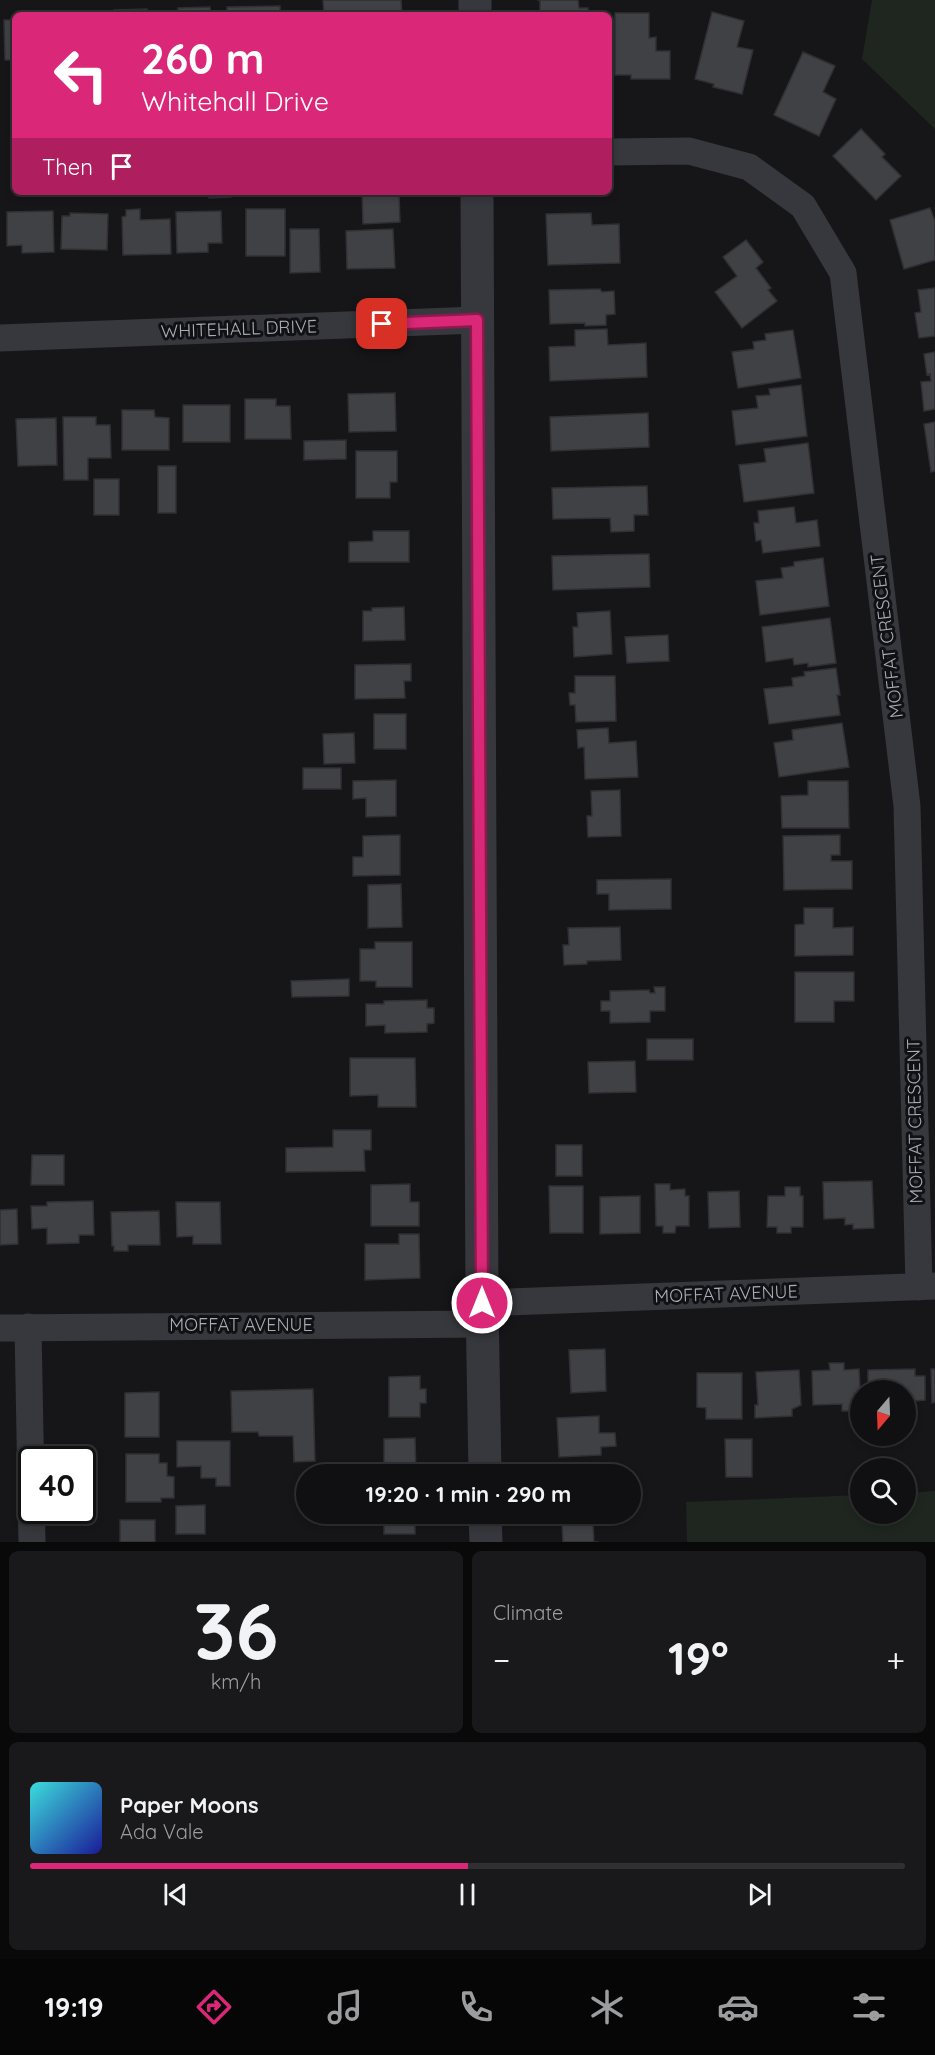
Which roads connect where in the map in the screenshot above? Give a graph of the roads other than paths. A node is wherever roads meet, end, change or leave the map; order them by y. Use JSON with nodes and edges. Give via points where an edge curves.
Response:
{"nodes":[{"id":1,"x":612,"y":152,"type":"edge"},
{"id":2,"x":477,"y":195,"type":"edge"},
{"id":3,"x":477,"y":320,"type":"junction"},
{"id":4,"x":0,"y":338,"type":"edge"},
{"id":5,"x":927,"y":1286,"type":"edge"},
{"id":6,"x":482,"y":1313,"type":"junction"},
{"id":7,"x":28,"y":1327,"type":"junction"},
{"id":8,"x":0,"y":1328,"type":"edge"},
{"id":9,"x":485,"y":1464,"type":"edge"},
{"id":10,"x":485,"y":1524,"type":"edge"},
{"id":11,"x":32,"y":1542,"type":"edge"},
{"id":12,"x":486,"y":1542,"type":"edge"}],
"edges":[{"from":1,"to":5,"type":"street","name":"MOFFAT CRESCENT","via":[[689,151],[749,167],[803,206],[843,273],[907,806]]},
{"from":2,"to":3,"type":"street"},
{"from":3,"to":4,"type":"street","name":"WHITEHALL DRIVE"},
{"from":3,"to":6,"type":"street"},
{"from":5,"to":6,"type":"street","name":"MOFFAT AVENUE"},
{"from":6,"to":7,"type":"street","name":"MOFFAT AVENUE"},
{"from":6,"to":9,"type":"street"},
{"from":7,"to":8,"type":"street","name":"MOFFAT AVENUE"},
{"from":7,"to":11,"type":"street"},
{"from":10,"to":12,"type":"street"}]}
